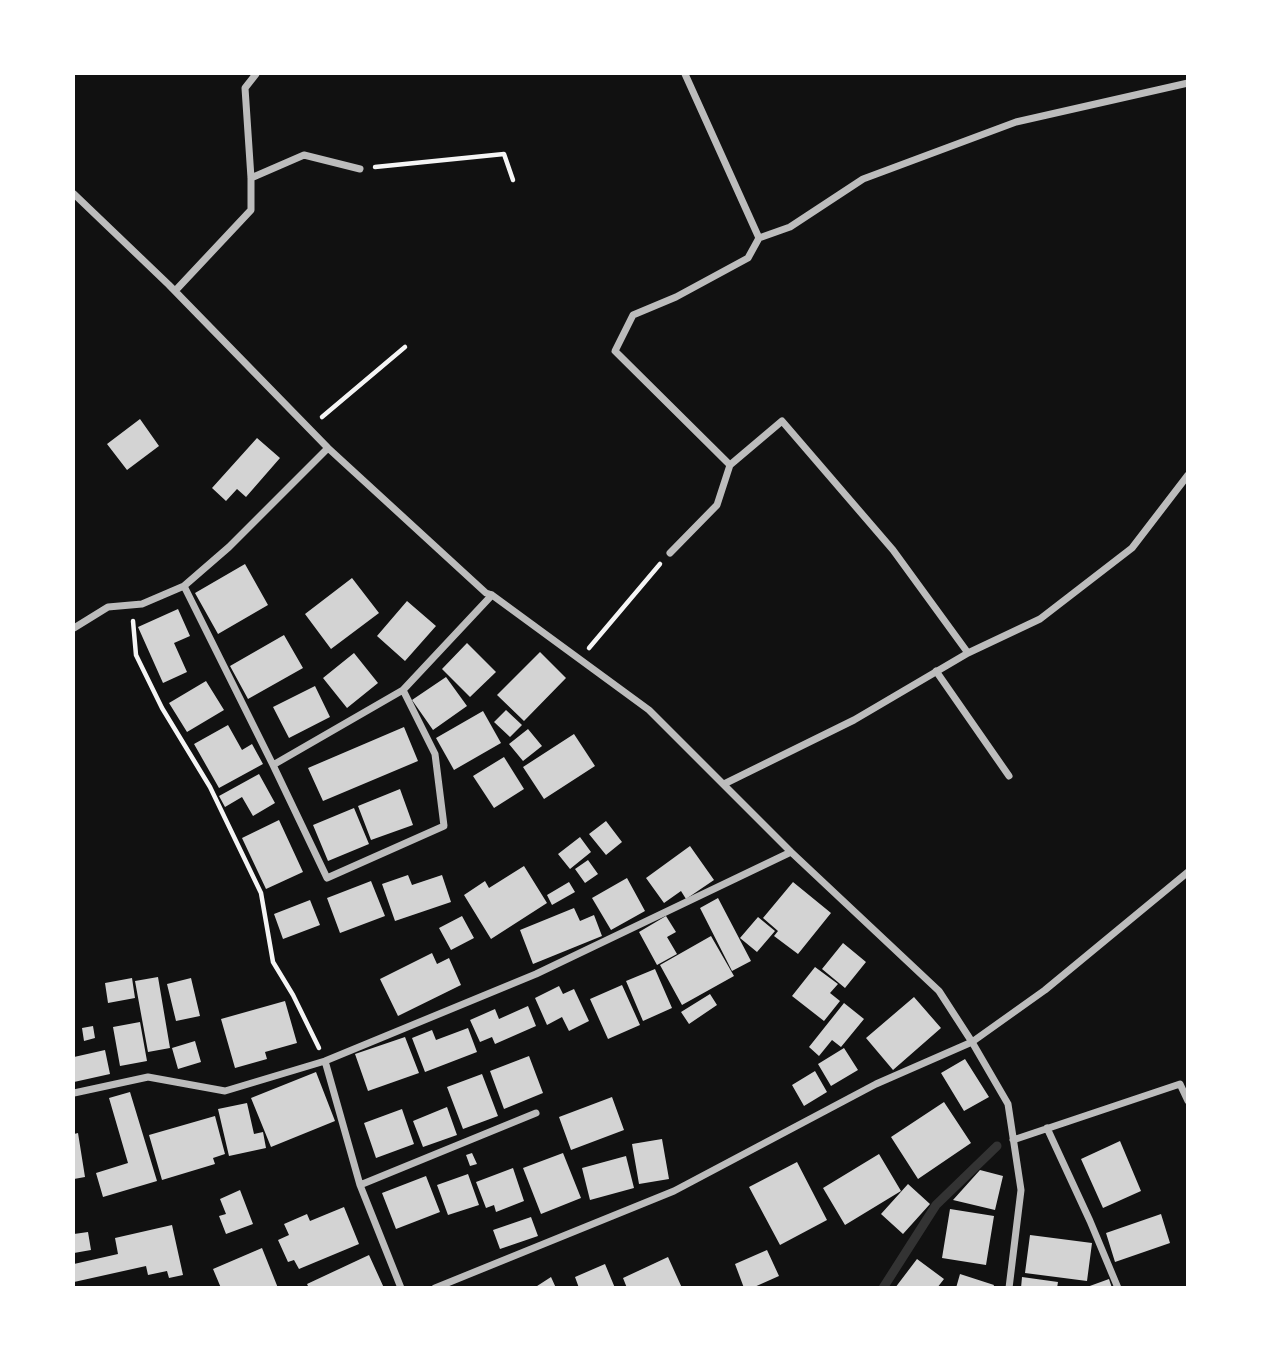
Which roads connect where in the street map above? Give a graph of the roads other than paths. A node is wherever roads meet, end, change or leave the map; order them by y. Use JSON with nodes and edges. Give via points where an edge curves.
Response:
{"nodes":[{"id":1,"x":256,"y":74,"type":"edge"},
{"id":2,"x":685,"y":74,"type":"edge"},
{"id":3,"x":1188,"y":83,"type":"edge"},
{"id":4,"x":360,"y":169,"type":"road end"},
{"id":5,"x":251,"y":178,"type":"junction"},
{"id":6,"x":74,"y":194,"type":"edge"},
{"id":7,"x":759,"y":237,"type":"junction"},
{"id":8,"x":175,"y":291,"type":"junction"},
{"id":9,"x":328,"y":448,"type":"junction"},
{"id":10,"x":730,"y":465,"type":"junction"},
{"id":11,"x":1188,"y":475,"type":"edge"},
{"id":12,"x":670,"y":553,"type":"road end"},
{"id":13,"x":184,"y":586,"type":"junction"},
{"id":14,"x":492,"y":595,"type":"junction"},
{"id":15,"x":74,"y":628,"type":"edge"},
{"id":16,"x":968,"y":653,"type":"junction"},
{"id":17,"x":936,"y":671,"type":"junction"},
{"id":18,"x":403,"y":690,"type":"junction"},
{"id":19,"x":273,"y":765,"type":"junction"},
{"id":20,"x":1009,"y":776,"type":"dead end"},
{"id":21,"x":724,"y":783,"type":"junction"},
{"id":22,"x":791,"y":852,"type":"junction"},
{"id":23,"x":1188,"y":872,"type":"edge"},
{"id":24,"x":972,"y":1042,"type":"junction"},
{"id":25,"x":325,"y":1061,"type":"junction"},
{"id":26,"x":74,"y":1093,"type":"edge"},
{"id":27,"x":1188,"y":1101,"type":"edge"},
{"id":28,"x":536,"y":1114,"type":"dead end"},
{"id":29,"x":1047,"y":1128,"type":"junction"},
{"id":30,"x":1013,"y":1140,"type":"junction"},
{"id":31,"x":360,"y":1185,"type":"junction"},
{"id":32,"x":401,"y":1287,"type":"edge"},
{"id":33,"x":435,"y":1287,"type":"edge"},
{"id":34,"x":1009,"y":1287,"type":"edge"},
{"id":35,"x":1118,"y":1287,"type":"edge"}],
"edges":[{"from":1,"to":5,"type":"street","via":[[245,88]]},
{"from":2,"to":7,"type":"street"},
{"from":3,"to":7,"type":"street","via":[[1016,122],[863,179],[790,227]]},
{"from":4,"to":5,"type":"street","via":[[304,155]]},
{"from":5,"to":8,"type":"street","via":[[251,210]]},
{"from":6,"to":8,"type":"street"},
{"from":7,"to":10,"type":"street","via":[[748,258],[634,316],[615,351]]},
{"from":8,"to":9,"type":"street"},
{"from":9,"to":13,"type":"street"},
{"from":9,"to":14,"type":"street"},
{"from":10,"to":12,"type":"street","via":[[717,505]]},
{"from":10,"to":16,"type":"street","via":[[782,421],[893,550]]},
{"from":11,"to":16,"type":"street","via":[[1132,548],[1040,620]]},
{"from":13,"to":15,"type":"street","via":[[142,604],[108,607]]},
{"from":13,"to":19,"type":"street"},
{"from":14,"to":18,"type":"street"},
{"from":14,"to":21,"type":"street","via":[[649,710]]},
{"from":16,"to":17,"type":"street"},
{"from":17,"to":20,"type":"street"},
{"from":17,"to":21,"type":"street","via":[[854,720]]},
{"from":18,"to":19,"type":"street"},
{"from":18,"to":19,"type":"street","via":[[435,754],[444,826],[327,878]]},
{"from":21,"to":22,"type":"street"},
{"from":22,"to":24,"type":"street","via":[[939,991]]},
{"from":22,"to":25,"type":"street","via":[[536,974]]},
{"from":23,"to":24,"type":"street","via":[[1045,990]]},
{"from":24,"to":30,"type":"street","via":[[1008,1104]]},
{"from":24,"to":33,"type":"street","via":[[876,1084],[674,1191]]},
{"from":25,"to":26,"type":"street","via":[[225,1091],[148,1077]]},
{"from":25,"to":31,"type":"street"},
{"from":27,"to":29,"type":"street","via":[[1180,1084]]},
{"from":28,"to":31,"type":"street"},
{"from":29,"to":30,"type":"street"},
{"from":29,"to":35,"type":"street"},
{"from":30,"to":34,"type":"street","via":[[1021,1190]]},
{"from":31,"to":32,"type":"street"}]}
